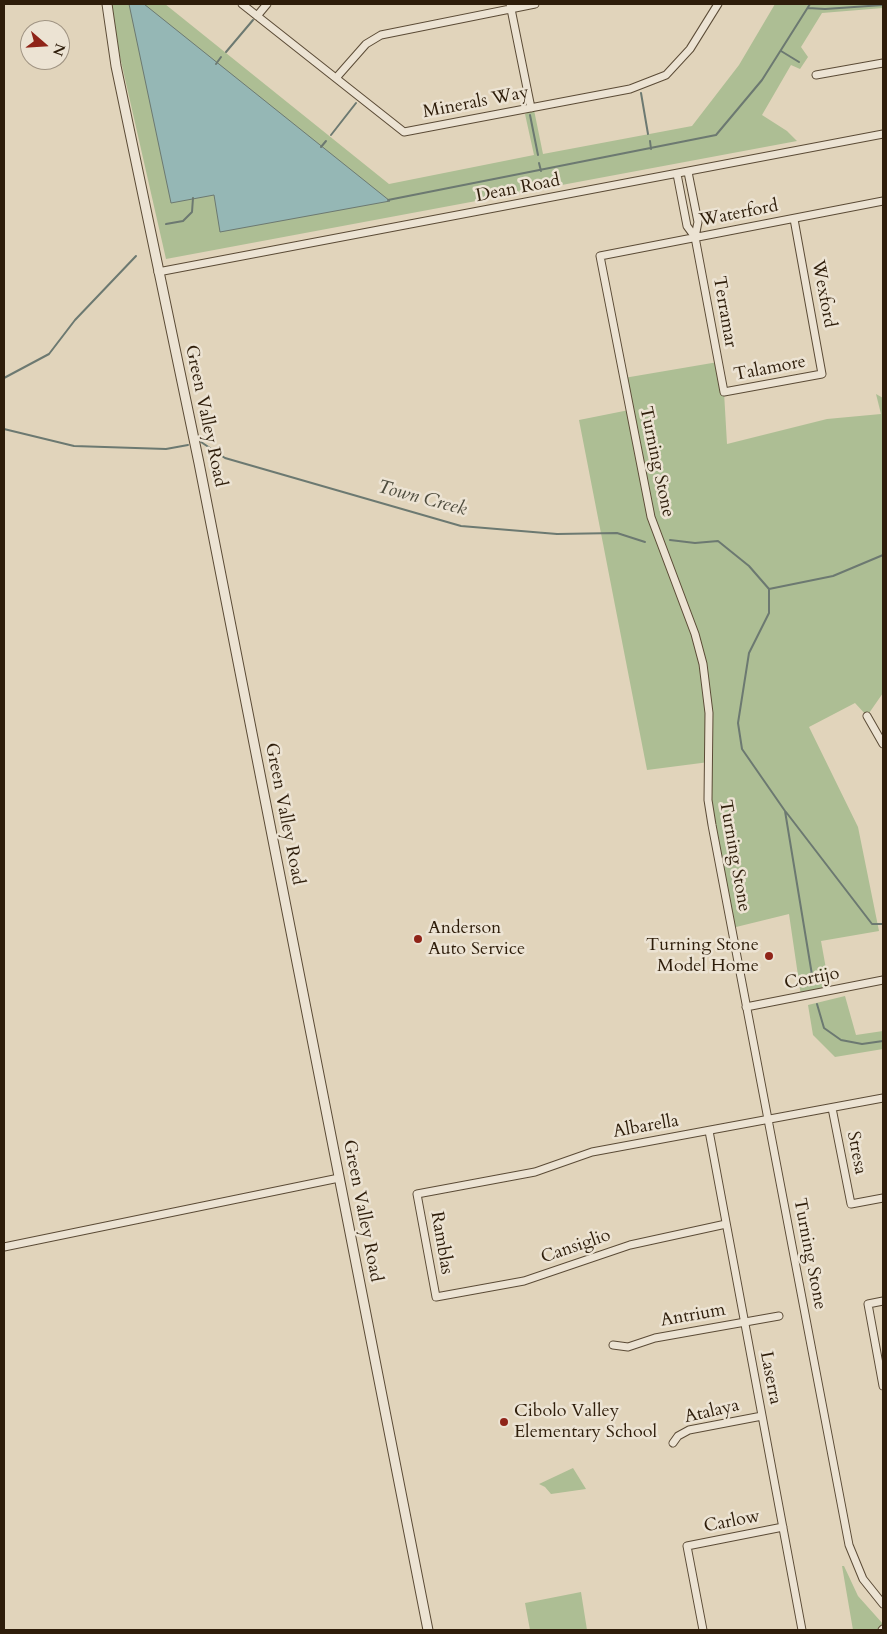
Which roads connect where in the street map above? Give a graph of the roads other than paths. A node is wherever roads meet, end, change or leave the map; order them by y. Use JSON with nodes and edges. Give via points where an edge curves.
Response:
{"nodes":[{"id":1,"x":107,"y":4,"type":"edge"},
{"id":2,"x":242,"y":4,"type":"edge"},
{"id":3,"x":267,"y":4,"type":"edge"},
{"id":4,"x":536,"y":4,"type":"edge"},
{"id":5,"x":718,"y":4,"type":"edge"},
{"id":6,"x":511,"y":6,"type":"edge"},
{"id":7,"x":257,"y":16,"type":"junction"},
{"id":8,"x":883,"y":62,"type":"edge"},
{"id":9,"x":816,"y":74,"type":"dead end"},
{"id":10,"x":336,"y":78,"type":"junction"},
{"id":11,"x":531,"y":108,"type":"junction"},
{"id":12,"x":883,"y":134,"type":"edge"},
{"id":13,"x":688,"y":172,"type":"junction"},
{"id":14,"x":677,"y":174,"type":"junction"},
{"id":15,"x":883,"y":201,"type":"edge"},
{"id":16,"x":794,"y":219,"type":"junction"},
{"id":17,"x":695,"y":238,"type":"junction"},
{"id":18,"x":600,"y":256,"type":"joint"},
{"id":19,"x":158,"y":272,"type":"junction"},
{"id":20,"x":822,"y":374,"type":"joint"},
{"id":21,"x":724,"y":392,"type":"joint"},
{"id":22,"x":867,"y":716,"type":"dead end"},
{"id":23,"x":883,"y":744,"type":"edge"},
{"id":24,"x":883,"y":980,"type":"edge"},
{"id":25,"x":746,"y":1006,"type":"junction"},
{"id":26,"x":883,"y":1098,"type":"edge"},
{"id":27,"x":832,"y":1108,"type":"junction"},
{"id":28,"x":768,"y":1120,"type":"junction"},
{"id":29,"x":709,"y":1131,"type":"junction"},
{"id":30,"x":339,"y":1178,"type":"junction"},
{"id":31,"x":417,"y":1194,"type":"joint"},
{"id":32,"x":883,"y":1198,"type":"edge"},
{"id":33,"x":726,"y":1224,"type":"junction"},
{"id":34,"x":4,"y":1247,"type":"edge"},
{"id":35,"x":436,"y":1297,"type":"joint"},
{"id":36,"x":883,"y":1302,"type":"edge"},
{"id":37,"x":779,"y":1316,"type":"dead end"},
{"id":38,"x":744,"y":1322,"type":"junction"},
{"id":39,"x":613,"y":1345,"type":"dead end"},
{"id":40,"x":883,"y":1386,"type":"edge"},
{"id":41,"x":762,"y":1416,"type":"junction"},
{"id":42,"x":674,"y":1444,"type":"dead end"},
{"id":43,"x":783,"y":1527,"type":"junction"},
{"id":44,"x":883,"y":1604,"type":"edge"},
{"id":45,"x":428,"y":1630,"type":"edge"},
{"id":46,"x":703,"y":1630,"type":"edge"},
{"id":47,"x":802,"y":1630,"type":"edge"}],
"edges":[{"from":1,"to":19,"type":"street","name":"Green Valley Road","via":[[116,66]]},
{"from":2,"to":7,"type":"street","name":"Minerals Way"},
{"from":3,"to":7,"type":"street"},
{"from":4,"to":6,"type":"street"},
{"from":5,"to":11,"type":"street","name":"Minerals Way","via":[[690,49],[666,75],[630,89]]},
{"from":6,"to":10,"type":"street","via":[[381,35],[366,44]]},
{"from":6,"to":11,"type":"street"},
{"from":7,"to":10,"type":"street","name":"Minerals Way"},
{"from":8,"to":9,"type":"street"},
{"from":10,"to":11,"type":"street","name":"Minerals Way","via":[[404,132]]},
{"from":12,"to":13,"type":"street","name":"Dean Road"},
{"from":13,"to":14,"type":"street","name":"Dean Road"},
{"from":13,"to":17,"type":"street","name":"Terramar","via":[[698,222]]},
{"from":14,"to":17,"type":"street","name":"Terramar","via":[[687,226]]},
{"from":14,"to":19,"type":"street","name":"Dean Road"},
{"from":15,"to":16,"type":"street","name":"Waterford"},
{"from":16,"to":17,"type":"street","name":"Waterford"},
{"from":16,"to":20,"type":"street","name":"Wexford"},
{"from":17,"to":18,"type":"street","name":"Waterford"},
{"from":17,"to":21,"type":"street","name":"Terramar"},
{"from":18,"to":25,"type":"street","name":"Turning Stone","via":[[651,517],[704,664],[708,694],[708,800]]},
{"from":19,"to":30,"type":"street","name":"Green Valley Road","via":[[199,463]]},
{"from":20,"to":21,"type":"street","name":"Talamore"},
{"from":22,"to":23,"type":"street"},
{"from":24,"to":25,"type":"street","name":"Cortijo"},
{"from":25,"to":28,"type":"street","name":"Turning Stone"},
{"from":26,"to":27,"type":"street","name":"Albarella"},
{"from":27,"to":28,"type":"street","name":"Albarella"},
{"from":27,"to":32,"type":"street","name":"Stresa","via":[[851,1204]]},
{"from":28,"to":29,"type":"street","name":"Albarella"},
{"from":28,"to":44,"type":"street","name":"Turning Stone","via":[[849,1544],[863,1579]]},
{"from":29,"to":31,"type":"street","name":"Albarella","via":[[592,1152],[535,1172]]},
{"from":29,"to":33,"type":"street","name":"Laserra"},
{"from":30,"to":34,"type":"street"},
{"from":30,"to":45,"type":"street","name":"Green Valley Road"},
{"from":31,"to":35,"type":"street","name":"Ramblas"},
{"from":33,"to":35,"type":"street","name":"Cansiglio","via":[[630,1245],[524,1281]]},
{"from":33,"to":38,"type":"street","name":"Laserra"},
{"from":36,"to":40,"type":"street","via":[[868,1304]]},
{"from":37,"to":38,"type":"street","name":"Antrium"},
{"from":38,"to":39,"type":"street","name":"Antrium","via":[[655,1338],[628,1347]]},
{"from":38,"to":41,"type":"street","name":"Laserra"},
{"from":41,"to":42,"type":"street","name":"Atalaya","via":[[689,1430],[678,1436]]},
{"from":41,"to":43,"type":"street","name":"Laserra"},
{"from":43,"to":46,"type":"street","name":"Carlow","via":[[687,1546]]},
{"from":43,"to":47,"type":"street","name":"Laserra"}]}
